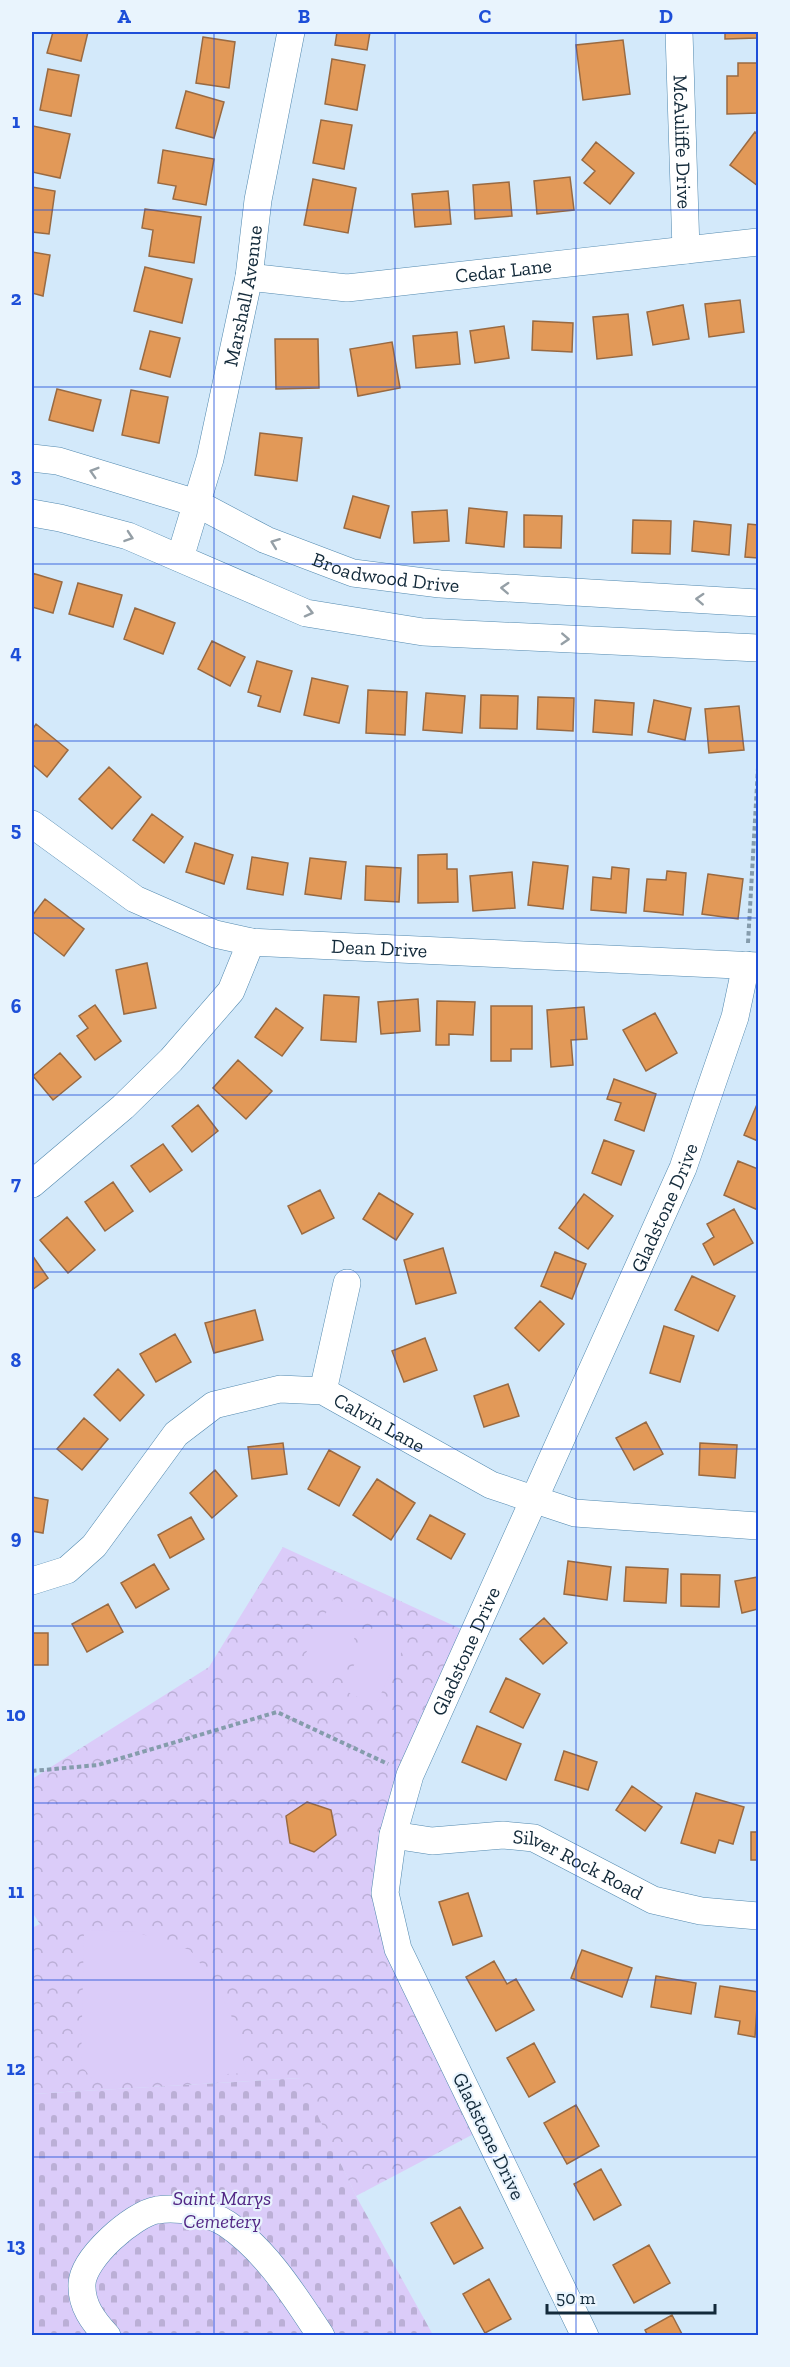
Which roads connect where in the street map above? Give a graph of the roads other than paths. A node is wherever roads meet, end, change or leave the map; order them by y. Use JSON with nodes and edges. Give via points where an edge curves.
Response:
{"nodes":[{"id":1,"x":291,"y":32,"type":"edge"},
{"id":2,"x":679,"y":32,"type":"edge"},
{"id":3,"x":759,"y":242,"type":"edge"},
{"id":4,"x":686,"y":250,"type":"junction"},
{"id":5,"x":249,"y":277,"type":"junction"},
{"id":6,"x":32,"y":458,"type":"edge"},
{"id":7,"x":196,"y":503,"type":"junction"},
{"id":8,"x":32,"y":513,"type":"edge"},
{"id":9,"x":180,"y":558,"type":"junction"},
{"id":10,"x":759,"y":603,"type":"edge"},
{"id":11,"x":759,"y":648,"type":"edge"},
{"id":12,"x":32,"y":824,"type":"edge"},
{"id":13,"x":251,"y":942,"type":"junction"},
{"id":14,"x":752,"y":965,"type":"edge"},
{"id":15,"x":32,"y":1184,"type":"edge"},
{"id":16,"x":347,"y":1283,"type":"dead end"},
{"id":17,"x":323,"y":1390,"type":"junction"},
{"id":18,"x":535,"y":1499,"type":"junction"},
{"id":19,"x":759,"y":1526,"type":"edge"},
{"id":20,"x":32,"y":1581,"type":"edge"},
{"id":21,"x":393,"y":1835,"type":"junction"},
{"id":22,"x":759,"y":1916,"type":"edge"},
{"id":23,"x":107,"y":2336,"type":"edge"},
{"id":24,"x":321,"y":2336,"type":"edge"},
{"id":25,"x":585,"y":2336,"type":"edge"}],
"edges":[{"from":1,"to":5,"type":"street","name":"Marshall Avenue","via":[[258,201]]},
{"from":2,"to":4,"type":"street","name":"McAuliffe Drive"},
{"from":3,"to":4,"type":"street","name":"Cedar Lane"},
{"from":4,"to":5,"type":"street","name":"Cedar Lane","via":[[347,288]]},
{"from":5,"to":7,"type":"street","name":"Marshall Avenue","via":[[210,459]]},
{"from":7,"to":6,"type":"street","name":"Broadwood Drive","one_way":true,"via":[[58,461]]},
{"from":7,"to":9,"type":"street","name":"Marshall Avenue"},
{"from":10,"to":7,"type":"street","name":"Broadwood Drive","one_way":true,"via":[[440,584],[353,573],[266,540]]},
{"from":8,"to":9,"type":"street","one_way":true,"via":[[128,536]]},
{"from":9,"to":11,"type":"street","one_way":true,"via":[[306,613],[412,630]]},
{"from":12,"to":13,"type":"street","name":"Dean Drive","via":[[135,899],[215,934]]},
{"from":13,"to":14,"type":"street","name":"Dean Drive"},
{"from":13,"to":15,"type":"street","via":[[231,991],[171,1060],[123,1107]]},
{"from":14,"to":18,"type":"street","name":"Gladstone Drive","via":[[683,1168]]},
{"from":16,"to":17,"type":"street"},
{"from":17,"to":18,"type":"street","name":"Calvin Lane","via":[[492,1485]]},
{"from":17,"to":20,"type":"street","name":"Calvin Lane","via":[[280,1389],[214,1405],[176,1434],[94,1545],[67,1570]]},
{"from":18,"to":19,"type":"street","name":"Calvin Lane","via":[[575,1513]]},
{"from":18,"to":21,"type":"street","name":"Gladstone Drive","via":[[410,1775]]},
{"from":21,"to":22,"type":"street","name":"Silver Rock Road","via":[[432,1841],[503,1835],[534,1838],[653,1900],[701,1911]]},
{"from":21,"to":25,"type":"street","name":"Gladstone Drive","via":[[385,1893],[398,1949]]},
{"from":23,"to":24,"type":"street","via":[[84,2302],[82,2282],[89,2262],[129,2224],[154,2210],[176,2209],[226,2224],[258,2250]]}]}
